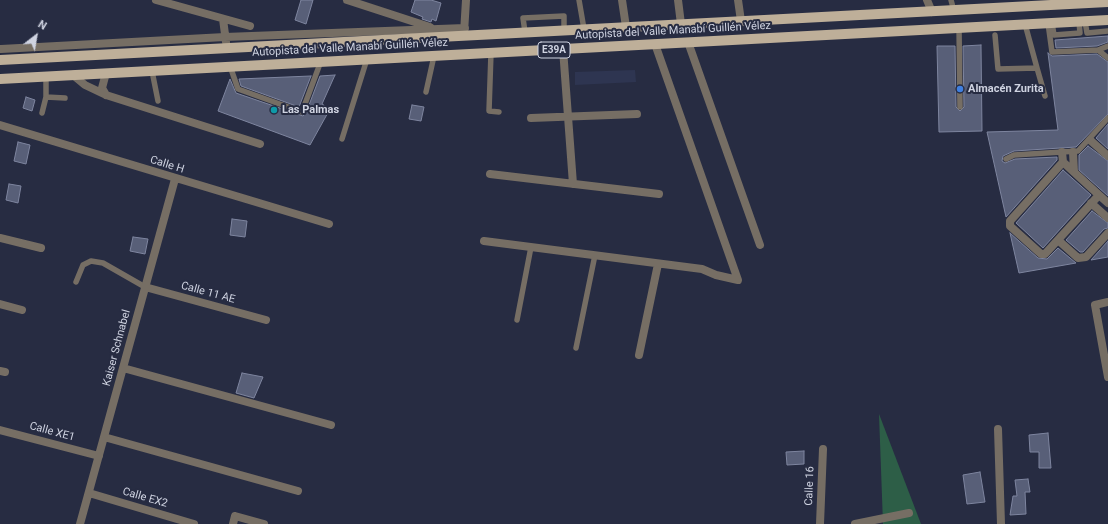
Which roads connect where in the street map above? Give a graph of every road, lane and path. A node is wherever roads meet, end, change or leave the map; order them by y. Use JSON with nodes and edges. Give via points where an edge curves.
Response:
{"nodes":[{"id":1,"x":156,"y":0,"type":"edge"},
{"id":2,"x":346,"y":0,"type":"edge"},
{"id":3,"x":466,"y":0,"type":"edge"},
{"id":4,"x":579,"y":0,"type":"edge"},
{"id":5,"x":622,"y":0,"type":"edge"},
{"id":6,"x":678,"y":0,"type":"edge"},
{"id":7,"x":738,"y":0,"type":"edge"},
{"id":8,"x":927,"y":0,"type":"edge"},
{"id":9,"x":951,"y":0,"type":"edge"},
{"id":10,"x":168,"y":2,"type":"edge"},
{"id":11,"x":1062,"y":2,"type":"edge"},
{"id":12,"x":1082,"y":2,"type":"edge"},
{"id":13,"x":1108,"y":2,"type":"edge"},
{"id":14,"x":986,"y":4,"type":"edge"},
{"id":15,"x":954,"y":11,"type":"junction"},
{"id":16,"x":932,"y":12,"type":"junction"},
{"id":17,"x":223,"y":19,"type":"junction"},
{"id":18,"x":741,"y":21,"type":"junction"},
{"id":19,"x":1082,"y":21,"type":"junction"},
{"id":20,"x":720,"y":22,"type":"junction"},
{"id":21,"x":1050,"y":23,"type":"junction"},
{"id":22,"x":1108,"y":23,"type":"edge"},
{"id":23,"x":681,"y":24,"type":"junction"},
{"id":24,"x":1025,"y":24,"type":"junction"},
{"id":25,"x":250,"y":26,"type":"dead end"},
{"id":26,"x":626,"y":27,"type":"junction"},
{"id":27,"x":959,"y":27,"type":"junction"},
{"id":28,"x":435,"y":28,"type":"junction"},
{"id":29,"x":584,"y":29,"type":"junction"},
{"id":30,"x":564,"y":30,"type":"junction"},
{"id":31,"x":1108,"y":31,"type":"edge"},
{"id":32,"x":525,"y":32,"type":"junction"},
{"id":33,"x":461,"y":33,"type":"junction"},
{"id":34,"x":995,"y":35,"type":"dead end"},
{"id":35,"x":225,"y":37,"type":"junction"},
{"id":36,"x":721,"y":40,"type":"junction"},
{"id":37,"x":688,"y":42,"type":"junction"},
{"id":38,"x":654,"y":44,"type":"junction"},
{"id":39,"x":228,"y":48,"type":"junction"},
{"id":40,"x":1108,"y":48,"type":"edge"},
{"id":41,"x":1,"y":49,"type":"edge"},
{"id":42,"x":563,"y":49,"type":"junction"},
{"id":43,"x":1098,"y":50,"type":"junction"},
{"id":44,"x":491,"y":52,"type":"junction"},
{"id":45,"x":434,"y":56,"type":"junction"},
{"id":46,"x":1108,"y":58,"type":"edge"},
{"id":47,"x":16,"y":59,"type":"junction"},
{"id":48,"x":367,"y":59,"type":"junction"},
{"id":49,"x":0,"y":60,"type":"edge"},
{"id":50,"x":321,"y":61,"type":"junction"},
{"id":51,"x":230,"y":65,"type":"junction"},
{"id":52,"x":1037,"y":68,"type":"junction"},
{"id":53,"x":152,"y":71,"type":"junction"},
{"id":54,"x":106,"y":73,"type":"junction"},
{"id":55,"x":73,"y":75,"type":"junction"},
{"id":56,"x":46,"y":76,"type":"junction"},
{"id":57,"x":0,"y":79,"type":"edge"},
{"id":58,"x":426,"y":92,"type":"dead end"},
{"id":59,"x":106,"y":95,"type":"junction"},
{"id":60,"x":1045,"y":96,"type":"dead end"},
{"id":61,"x":46,"y":97,"type":"junction"},
{"id":62,"x":65,"y":98,"type":"dead end"},
{"id":63,"x":158,"y":102,"type":"dead end"},
{"id":64,"x":960,"y":107,"type":"dead end"},
{"id":65,"x":499,"y":112,"type":"dead end"},
{"id":66,"x":42,"y":113,"type":"dead end"},
{"id":67,"x":637,"y":114,"type":"dead end"},
{"id":68,"x":568,"y":116,"type":"junction"},
{"id":69,"x":531,"y":118,"type":"dead end"},
{"id":70,"x":1108,"y":118,"type":"edge"},
{"id":71,"x":0,"y":125,"type":"edge"},
{"id":72,"x":342,"y":139,"type":"dead end"},
{"id":73,"x":1090,"y":140,"type":"junction"},
{"id":74,"x":260,"y":144,"type":"dead end"},
{"id":75,"x":1062,"y":152,"type":"junction"},
{"id":76,"x":1073,"y":152,"type":"junction"},
{"id":77,"x":1108,"y":156,"type":"edge"},
{"id":78,"x":1006,"y":158,"type":"dead end"},
{"id":79,"x":1063,"y":162,"type":"junction"},
{"id":80,"x":1074,"y":172,"type":"junction"},
{"id":81,"x":490,"y":174,"type":"dead end"},
{"id":82,"x":174,"y":179,"type":"junction"},
{"id":83,"x":573,"y":184,"type":"junction"},
{"id":84,"x":659,"y":194,"type":"dead end"},
{"id":85,"x":1098,"y":195,"type":"junction"},
{"id":86,"x":1091,"y":203,"type":"junction"},
{"id":87,"x":1108,"y":203,"type":"edge"},
{"id":88,"x":1108,"y":218,"type":"edge"},
{"id":89,"x":329,"y":224,"type":"dead end"},
{"id":90,"x":1107,"y":236,"type":"edge"},
{"id":91,"x":0,"y":238,"type":"edge"},
{"id":92,"x":1058,"y":240,"type":"junction"},
{"id":93,"x":484,"y":241,"type":"dead end"},
{"id":94,"x":760,"y":245,"type":"dead end"},
{"id":95,"x":531,"y":247,"type":"junction"},
{"id":96,"x":41,"y":248,"type":"dead end"},
{"id":97,"x":595,"y":255,"type":"junction"},
{"id":98,"x":658,"y":264,"type":"junction"},
{"id":99,"x":76,"y":282,"type":"dead end"},
{"id":100,"x":145,"y":287,"type":"junction"},
{"id":101,"x":1108,"y":302,"type":"edge"},
{"id":102,"x":0,"y":304,"type":"edge"},
{"id":103,"x":22,"y":310,"type":"dead end"},
{"id":104,"x":266,"y":320,"type":"dead end"},
{"id":105,"x":517,"y":320,"type":"dead end"},
{"id":106,"x":576,"y":348,"type":"dead end"},
{"id":107,"x":639,"y":355,"type":"dead end"},
{"id":108,"x":123,"y":368,"type":"junction"},
{"id":109,"x":1108,"y":377,"type":"edge"},
{"id":110,"x":331,"y":425,"type":"dead end"},
{"id":111,"x":998,"y":429,"type":"dead end"},
{"id":112,"x":0,"y":430,"type":"edge"},
{"id":113,"x":104,"y":437,"type":"junction"},
{"id":114,"x":823,"y":449,"type":"dead end"},
{"id":115,"x":99,"y":456,"type":"junction"},
{"id":116,"x":298,"y":491,"type":"dead end"},
{"id":117,"x":89,"y":493,"type":"junction"},
{"id":118,"x":909,"y":513,"type":"dead end"},
{"id":119,"x":80,"y":524,"type":"edge"},
{"id":120,"x":194,"y":524,"type":"edge"},
{"id":121,"x":233,"y":524,"type":"edge"},
{"id":122,"x":264,"y":524,"type":"edge"},
{"id":123,"x":820,"y":524,"type":"edge"},
{"id":124,"x":855,"y":524,"type":"edge"},
{"id":125,"x":1001,"y":524,"type":"edge"}],
"edges":[{"from":1,"to":10,"type":"street"},
{"from":2,"to":28,"type":"street"},
{"from":3,"to":33,"type":"street"},
{"from":4,"to":29,"type":"lane"},
{"from":5,"to":26,"type":"street"},
{"from":6,"to":23,"type":"street"},
{"from":7,"to":18,"type":"street"},
{"from":8,"to":16,"type":"street"},
{"from":9,"to":15,"type":"lane"},
{"from":10,"to":17,"type":"street"},
{"from":11,"to":12,"type":"main road","name":"Autopista del Valle Manabí Guillén Vélez","number":"E39A"},
{"from":11,"to":14,"type":"main road","name":"Autopista del Valle Manabí Guillén Vélez","number":"E39A"},
{"from":12,"to":13,"type":"main road","name":"Autopista del Valle Manabí Guillén Vélez","number":"E39A"},
{"from":14,"to":15,"type":"main road","name":"Autopista del Valle Manabí Guillén Vélez","number":"E39A"},
{"from":15,"to":16,"type":"main road","name":"Autopista del Valle Manabí Guillén Vélez","number":"E39A"},
{"from":16,"to":18,"type":"main road","name":"Autopista del Valle Manabí Guillén Vélez","number":"E39A"},
{"from":17,"to":25,"type":"street"},
{"from":17,"to":35,"type":"street"},
{"from":18,"to":20,"type":"main road","name":"Autopista del Valle Manabí Guillén Vélez","number":"E39A"},
{"from":19,"to":21,"type":"main road","name":"Autopista del Valle Manabí Guillén Vélez","number":"E39A"},
{"from":19,"to":22,"type":"main road","name":"Autopista del Valle Manabí Guillén Vélez","number":"E39A"},
{"from":19,"to":31,"type":"lane","via":[[1087,33]]},
{"from":20,"to":23,"type":"main road","name":"Autopista del Valle Manabí Guillén Vélez","number":"E39A"},
{"from":20,"to":36,"type":"main road"},
{"from":21,"to":24,"type":"main road","name":"Autopista del Valle Manabí Guillén Vélez","number":"E39A"},
{"from":21,"to":43,"type":"lane","via":[[1052,52]]},
{"from":23,"to":26,"type":"main road","name":"Autopista del Valle Manabí Guillén Vélez","number":"E39A"},
{"from":24,"to":27,"type":"main road","name":"Autopista del Valle Manabí Guillén Vélez","number":"E39A"},
{"from":24,"to":52,"type":"lane"},
{"from":26,"to":29,"type":"main road","name":"Autopista del Valle Manabí Guillén Vélez","number":"E39A"},
{"from":27,"to":36,"type":"main road","name":"Autopista del Valle Manabí Guillén Vélez","number":"E39A"},
{"from":27,"to":64,"type":"lane"},
{"from":28,"to":33,"type":"street"},
{"from":28,"to":33,"type":"street"},
{"from":28,"to":35,"type":"street"},
{"from":29,"to":30,"type":"main road","name":"Autopista del Valle Manabí Guillén Vélez","number":"E39A"},
{"from":30,"to":32,"type":"main road","name":"Autopista del Valle Manabí Guillén Vélez","number":"E39A"},
{"from":30,"to":32,"type":"lane","via":[[564,16],[523,18]]},
{"from":32,"to":33,"type":"main road","name":"Autopista del Valle Manabí Guillén Vélez","number":"E39A"},
{"from":33,"to":39,"type":"main road","name":"Autopista del Valle Manabí Guillén Vélez","number":"E39A"},
{"from":34,"to":52,"type":"lane","via":[[998,69]]},
{"from":35,"to":39,"type":"street"},
{"from":35,"to":41,"type":"street"},
{"from":36,"to":37,"type":"main road","name":"Autopista del Valle Manabí Guillén Vélez","number":"E39A"},
{"from":37,"to":38,"type":"main road","name":"Autopista del Valle Manabí Guillén Vélez","number":"E39A"},
{"from":37,"to":94,"type":"street"},
{"from":38,"to":42,"type":"main road","name":"Autopista del Valle Manabí Guillén Vélez","number":"E39A"},
{"from":38,"to":98,"type":"street","via":[[738,280],[716,276],[702,269]]},
{"from":39,"to":47,"type":"main road","name":"Autopista del Valle Manabí Guillén Vélez","number":"E39A"},
{"from":40,"to":43,"type":"lane"},
{"from":41,"to":47,"type":"street"},
{"from":42,"to":44,"type":"main road","name":"Autopista del Valle Manabí Guillén Vélez","number":"E39A"},
{"from":42,"to":68,"type":"street"},
{"from":43,"to":46,"type":"lane"},
{"from":44,"to":45,"type":"main road","name":"Autopista del Valle Manabí Guillén Vélez","number":"E39A"},
{"from":44,"to":65,"type":"lane","via":[[489,111]]},
{"from":45,"to":48,"type":"main road","name":"Autopista del Valle Manabí Guillén Vélez","number":"E39A"},
{"from":45,"to":58,"type":"lane"},
{"from":47,"to":49,"type":"main road","name":"Autopista del Valle Manabí Guillén Vélez","number":"E39A"},
{"from":48,"to":50,"type":"main road","name":"Autopista del Valle Manabí Guillén Vélez","number":"E39A"},
{"from":48,"to":72,"type":"lane"},
{"from":50,"to":51,"type":"main road","name":"Autopista del Valle Manabí Guillén Vélez","number":"E39A"},
{"from":50,"to":51,"type":"lane","via":[[302,112],[238,89]]},
{"from":51,"to":53,"type":"main road","name":"Autopista del Valle Manabí Guillén Vélez","number":"E39A"},
{"from":52,"to":60,"type":"lane"},
{"from":53,"to":54,"type":"main road","name":"Autopista del Valle Manabí Guillén Vélez","number":"E39A"},
{"from":53,"to":63,"type":"lane"},
{"from":54,"to":55,"type":"main road","name":"Autopista del Valle Manabí Guillén Vélez","number":"E39A"},
{"from":54,"to":59,"type":"street","via":[[102,88]]},
{"from":55,"to":56,"type":"main road","name":"Autopista del Valle Manabí Guillén Vélez","number":"E39A"},
{"from":55,"to":59,"type":"street","via":[[85,85]]},
{"from":56,"to":57,"type":"main road","name":"Autopista del Valle Manabí Guillén Vélez","number":"E39A"},
{"from":56,"to":61,"type":"lane"},
{"from":59,"to":74,"type":"street"},
{"from":61,"to":62,"type":"lane"},
{"from":61,"to":66,"type":"lane"},
{"from":67,"to":68,"type":"street"},
{"from":68,"to":69,"type":"street"},
{"from":68,"to":83,"type":"street"},
{"from":70,"to":73,"type":"lane"},
{"from":71,"to":82,"type":"street","name":"Calle H"},
{"from":73,"to":76,"type":"lane","via":[[1081,150]]},
{"from":73,"to":77,"type":"street"},
{"from":75,"to":76,"type":"lane"},
{"from":75,"to":78,"type":"lane","via":[[1014,154]]},
{"from":75,"to":79,"type":"street"},
{"from":76,"to":80,"type":"street"},
{"from":79,"to":80,"type":"street"},
{"from":79,"to":92,"type":"street","via":[[1010,221],[1010,226],[1040,254],[1045,254]]},
{"from":80,"to":85,"type":"street"},
{"from":81,"to":83,"type":"street"},
{"from":82,"to":89,"type":"street","name":"Calle H"},
{"from":82,"to":100,"type":"street","name":"Kaiser Schnabel"},
{"from":83,"to":84,"type":"street"},
{"from":85,"to":86,"type":"street"},
{"from":85,"to":87,"type":"street"},
{"from":86,"to":88,"type":"street"},
{"from":86,"to":92,"type":"street"},
{"from":90,"to":92,"type":"street","via":[[1086,257],[1078,258]]},
{"from":91,"to":96,"type":"street"},
{"from":93,"to":95,"type":"street"},
{"from":95,"to":97,"type":"street"},
{"from":95,"to":105,"type":"lane"},
{"from":97,"to":98,"type":"street"},
{"from":97,"to":106,"type":"lane"},
{"from":98,"to":107,"type":"street"},
{"from":99,"to":100,"type":"lane","via":[[83,265],[91,261],[103,263]]},
{"from":100,"to":104,"type":"street","name":"Calle 11 AE"},
{"from":100,"to":108,"type":"street","name":"Kaiser Schnabel"},
{"from":101,"to":109,"type":"street","via":[[1095,305]]},
{"from":102,"to":103,"type":"street"},
{"from":108,"to":110,"type":"street"},
{"from":108,"to":113,"type":"street","name":"Kaiser Schnabel"},
{"from":111,"to":125,"type":"street"},
{"from":112,"to":115,"type":"street","name":"Calle XE1"},
{"from":113,"to":115,"type":"street","name":"Kaiser Schnabel"},
{"from":113,"to":116,"type":"street"},
{"from":114,"to":123,"type":"street","name":"Calle 16"},
{"from":115,"to":117,"type":"street","name":"Kaiser Schnabel"},
{"from":117,"to":119,"type":"street","name":"Kaiser Schnabel"},
{"from":117,"to":120,"type":"street","name":"Calle EX2"},
{"from":118,"to":124,"type":"street"},
{"from":121,"to":122,"type":"street","via":[[235,516]]}]}
